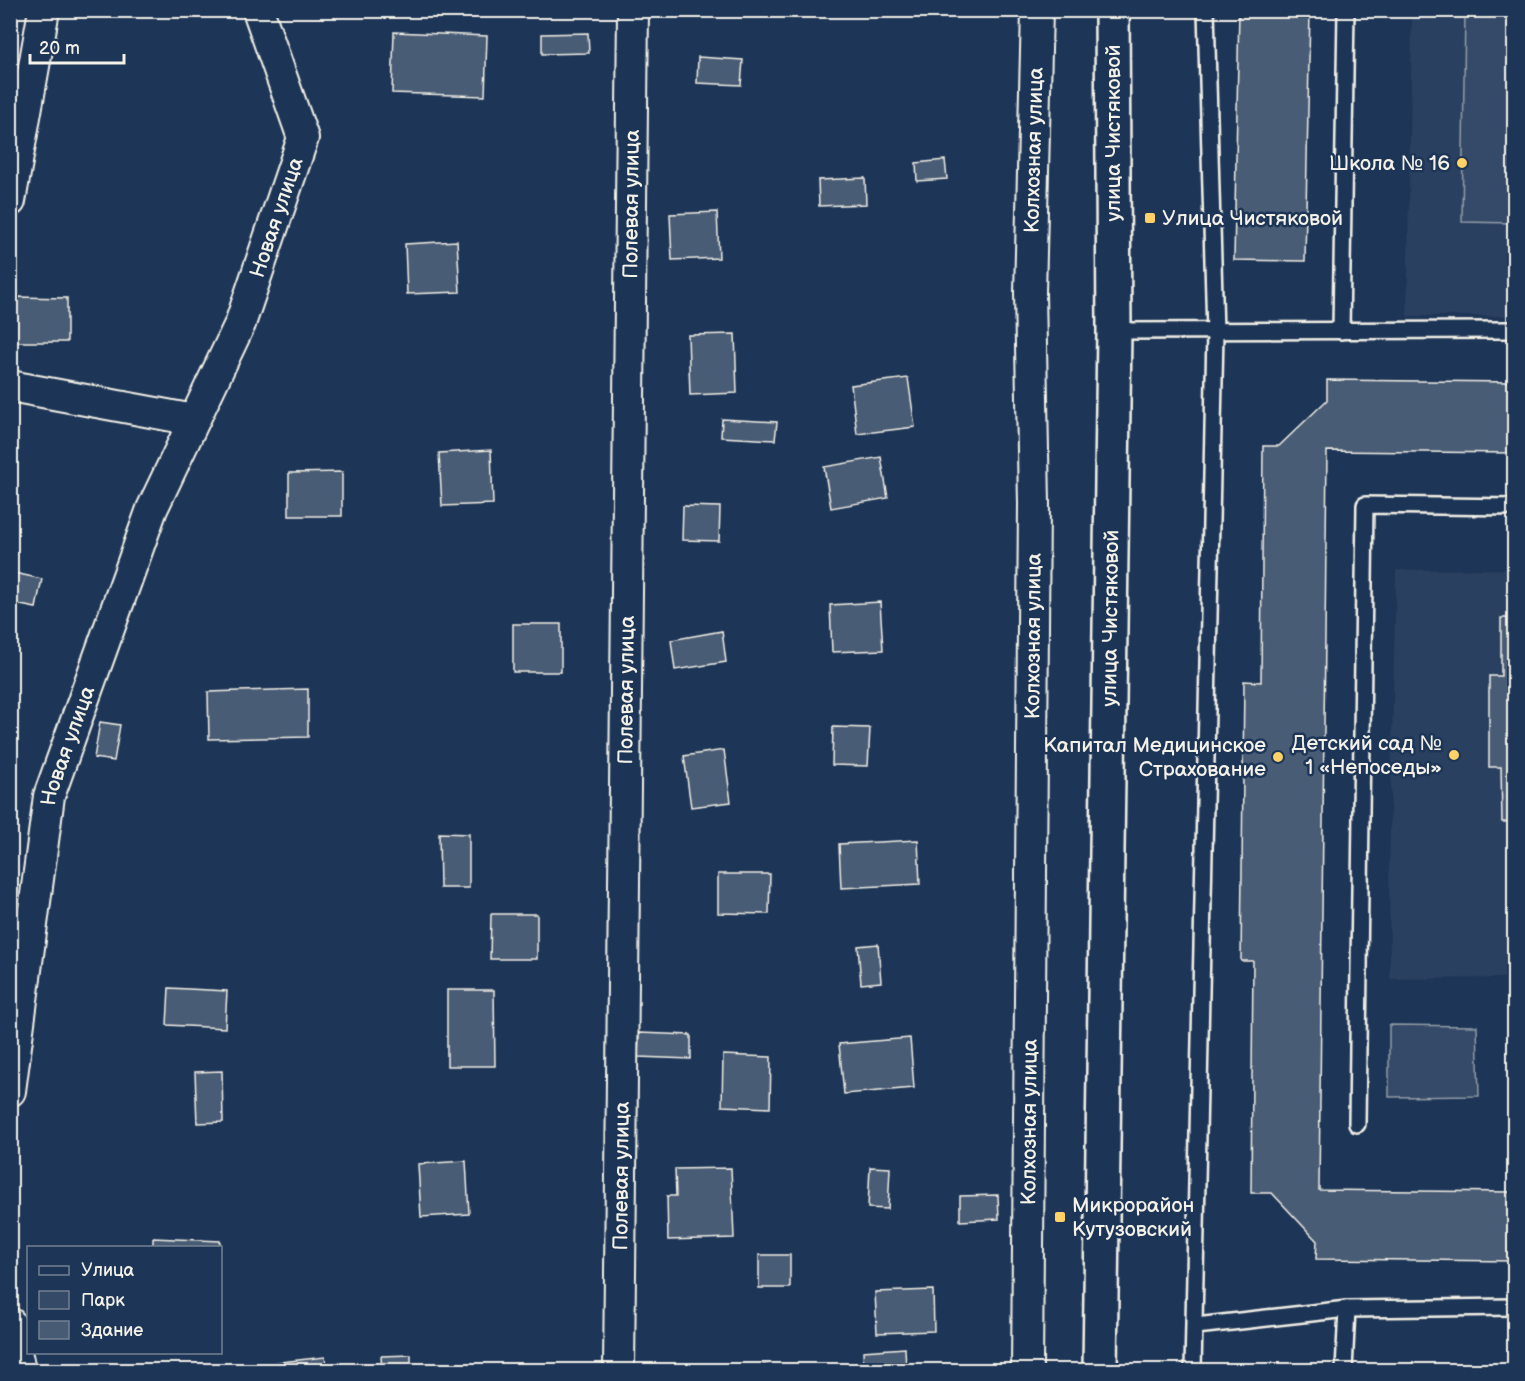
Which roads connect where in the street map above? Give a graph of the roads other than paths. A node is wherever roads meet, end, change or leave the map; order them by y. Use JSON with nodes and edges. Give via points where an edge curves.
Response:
{"nodes":[{"id":1,"x":44,"y":10,"type":"edge"},
{"id":2,"x":258,"y":10,"type":"edge"},
{"id":3,"x":633,"y":10,"type":"edge"},
{"id":4,"x":1037,"y":10,"type":"edge"},
{"id":5,"x":1112,"y":10,"type":"edge"},
{"id":6,"x":1206,"y":10,"type":"edge"},
{"id":7,"x":1346,"y":10,"type":"edge"},
{"id":8,"x":10,"y":201,"type":"edge"},
{"id":9,"x":1515,"y":330,"type":"edge"},
{"id":10,"x":1114,"y":331,"type":"junction"},
{"id":11,"x":1341,"y":331,"type":"junction"},
{"id":12,"x":1215,"y":333,"type":"junction"},
{"id":13,"x":10,"y":386,"type":"edge"},
{"id":14,"x":194,"y":420,"type":"junction"},
{"id":15,"x":1515,"y":507,"type":"edge"},
{"id":16,"x":10,"y":1091,"type":"edge"},
{"id":17,"x":1357,"y":1124,"type":"dead end"},
{"id":18,"x":1515,"y":1307,"type":"edge"},
{"id":19,"x":1347,"y":1309,"type":"junction"},
{"id":20,"x":10,"y":1323,"type":"edge"},
{"id":21,"x":1196,"y":1326,"type":"junction"},
{"id":22,"x":20,"y":1371,"type":"edge"},
{"id":23,"x":619,"y":1371,"type":"edge"},
{"id":24,"x":1028,"y":1371,"type":"edge"},
{"id":25,"x":1100,"y":1371,"type":"edge"},
{"id":26,"x":1193,"y":1371,"type":"edge"},
{"id":27,"x":1344,"y":1371,"type":"edge"}],
"edges":[{"from":1,"to":8,"type":"street"},
{"from":2,"to":14,"type":"street","name":"Новая улица","via":[[303,138],[240,324]]},
{"from":3,"to":23,"type":"street","name":"Полевая улица"},
{"from":4,"to":24,"type":"street","name":"Колхозная улица","via":[[1030,293],[1034,504]]},
{"from":5,"to":10,"type":"street","name":"улица Чистяковой"},
{"from":6,"to":12,"type":"lane"},
{"from":7,"to":11,"type":"lane"},
{"from":9,"to":11,"type":"lane"},
{"from":10,"to":12,"type":"lane"},
{"from":10,"to":25,"type":"street","name":"улица Чистяковой"},
{"from":11,"to":12,"type":"lane"},
{"from":12,"to":21,"type":"lane"},
{"from":13,"to":14,"type":"street"},
{"from":14,"to":16,"type":"street","name":"Новая улица","via":[[152,509],[49,796]]},
{"from":15,"to":17,"type":"lane","via":[[1365,505]]},
{"from":18,"to":19,"type":"lane"},
{"from":19,"to":21,"type":"lane"},
{"from":19,"to":27,"type":"lane"},
{"from":20,"to":22,"type":"street"},
{"from":21,"to":26,"type":"lane"}]}
